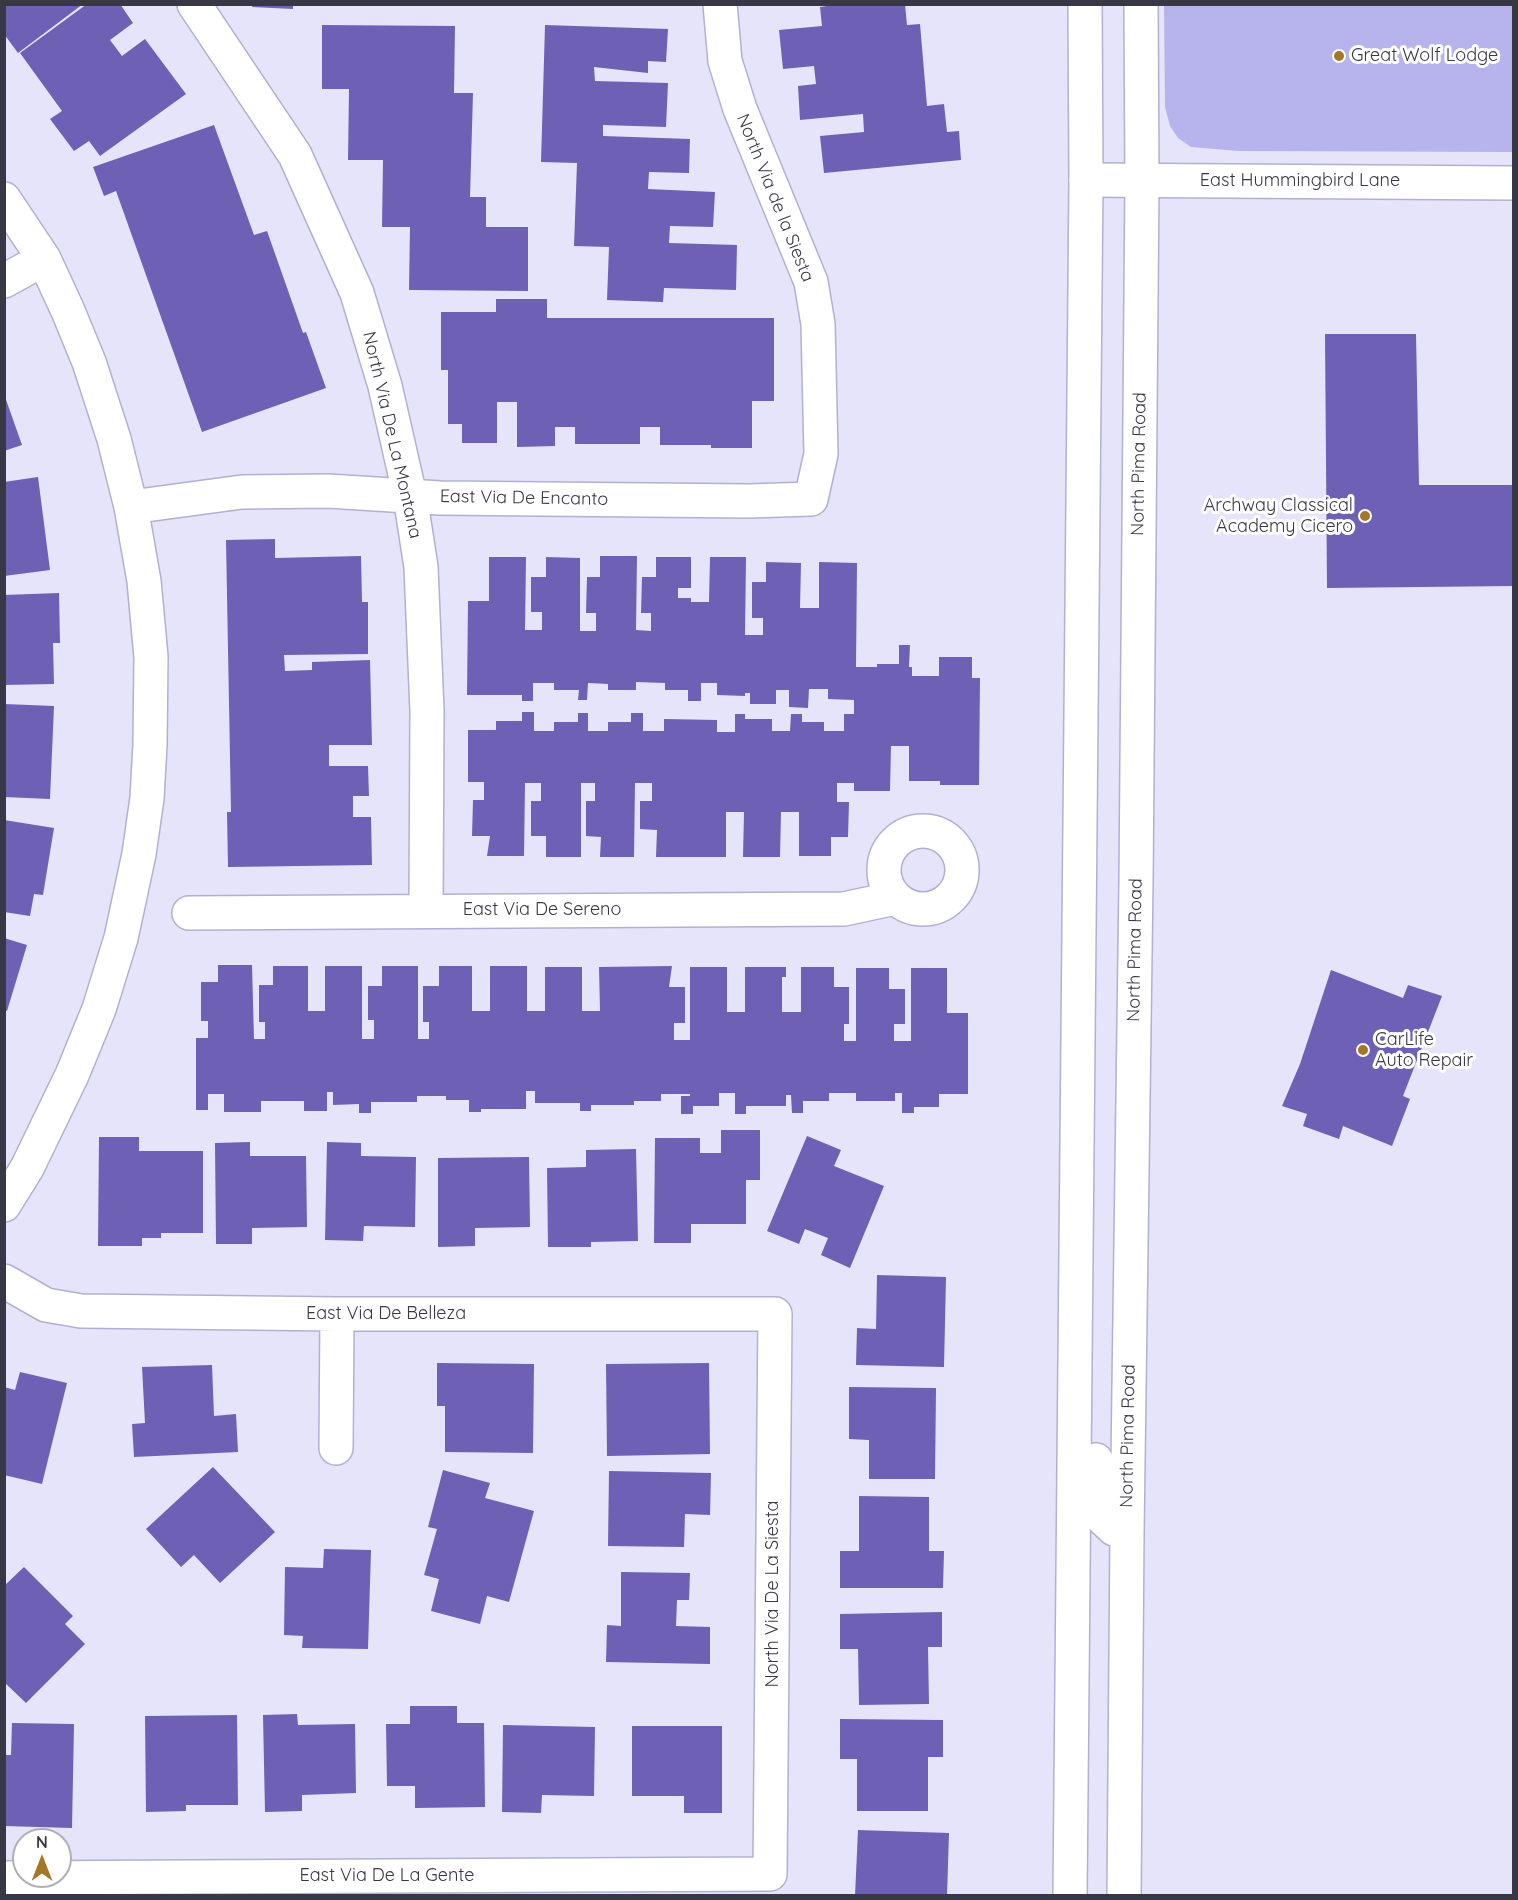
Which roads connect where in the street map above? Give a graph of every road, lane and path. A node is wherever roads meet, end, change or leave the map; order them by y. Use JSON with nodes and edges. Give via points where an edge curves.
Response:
{"nodes":[{"id":1,"x":194,"y":4,"type":"edge"},
{"id":2,"x":720,"y":4,"type":"edge"},
{"id":3,"x":1085,"y":4,"type":"edge"},
{"id":4,"x":1141,"y":4,"type":"edge"},
{"id":5,"x":1086,"y":180,"type":"junction"},
{"id":6,"x":1142,"y":181,"type":"junction"},
{"id":7,"x":1514,"y":183,"type":"edge"},
{"id":8,"x":4,"y":199,"type":"edge"},
{"id":9,"x":44,"y":259,"type":"junction"},
{"id":10,"x":4,"y":280,"type":"edge"},
{"id":11,"x":410,"y":496,"type":"junction"},
{"id":12,"x":811,"y":499,"type":"joint"},
{"id":13,"x":131,"y":507,"type":"junction"},
{"id":14,"x":895,"y":898,"type":"dead end"},
{"id":15,"x":426,"y":911,"type":"junction"},
{"id":16,"x":189,"y":913,"type":"dead end"},
{"id":17,"x":1076,"y":1177,"type":"junction"},
{"id":18,"x":4,"y":1205,"type":"edge"},
{"id":19,"x":4,"y":1281,"type":"edge"},
{"id":20,"x":337,"y":1314,"type":"junction"},
{"id":21,"x":775,"y":1314,"type":"joint"},
{"id":22,"x":336,"y":1448,"type":"dead end"},
{"id":23,"x":1126,"y":1533,"type":"junction"},
{"id":24,"x":770,"y":1874,"type":"joint"},
{"id":25,"x":4,"y":1878,"type":"edge"},
{"id":26,"x":1070,"y":1896,"type":"edge"},
{"id":27,"x":1124,"y":1896,"type":"edge"}],
"edges":[{"from":1,"to":11,"type":"street","name":"North Via De La Montana","via":[[295,155],[357,292],[385,386]]},
{"from":2,"to":12,"type":"street","name":"North Via de la Siesta","via":[[725,61],[740,109],[811,282],[818,324],[821,454]]},
{"from":3,"to":5,"type":"street"},
{"from":4,"to":6,"type":"street","name":"North Pima Road"},
{"from":5,"to":6,"type":"street","name":"East Hummingbird Lane"},
{"from":5,"to":17,"type":"street"},
{"from":6,"to":7,"type":"street","name":"East Hummingbird Lane"},
{"from":6,"to":23,"type":"street","name":"North Pima Road"},
{"from":8,"to":9,"type":"street"},
{"from":9,"to":10,"type":"street"},
{"from":9,"to":13,"type":"street","via":[[89,362]]},
{"from":11,"to":12,"type":"street","name":"East Via De Encanto"},
{"from":11,"to":13,"type":"street","name":"East Via De Encanto","via":[[328,491],[242,492]]},
{"from":11,"to":15,"type":"street","name":"North Via De La Montana","via":[[421,567],[427,711]]},
{"from":13,"to":18,"type":"street","via":[[144,581],[151,657],[150,755],[139,854],[121,938],[99,1010],[27,1168]]},
{"from":14,"to":15,"type":"street","name":"East Via De Sereno","via":[[844,909]]},
{"from":15,"to":16,"type":"street","name":"East Via De Sereno"},
{"from":17,"to":23,"type":"street","via":[[1098,1233],[1096,1502],[1098,1514],[1114,1529]]},
{"from":17,"to":26,"type":"street"},
{"from":19,"to":20,"type":"street","name":"East Via De Belleza","via":[[46,1305],[81,1311]]},
{"from":20,"to":21,"type":"street","name":"East Via De Belleza"},
{"from":20,"to":22,"type":"street"},
{"from":21,"to":24,"type":"street","name":"North Via De La Siesta"},
{"from":23,"to":27,"type":"street","name":"North Pima Road"},
{"from":24,"to":25,"type":"street","name":"East Via De La Gente"}]}
